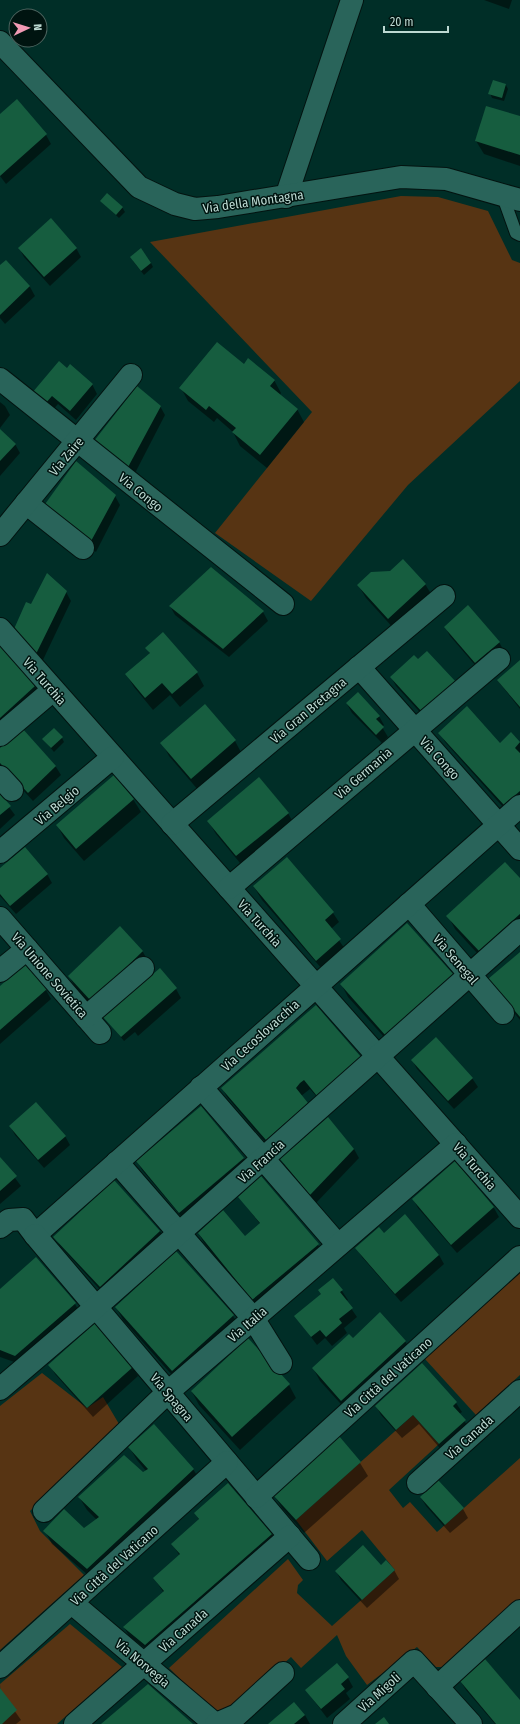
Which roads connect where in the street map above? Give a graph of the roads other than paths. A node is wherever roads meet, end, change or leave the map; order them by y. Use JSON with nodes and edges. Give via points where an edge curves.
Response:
{"nodes":[{"id":1,"x":352,"y":0,"type":"edge"},
{"id":2,"x":0,"y":42,"type":"edge"},
{"id":3,"x":286,"y":197,"type":"junction"},
{"id":4,"x":511,"y":197,"type":"edge"},
{"id":5,"x":520,"y":235,"type":"edge"},
{"id":6,"x":130,"y":375,"type":"dead end"},
{"id":7,"x":0,"y":379,"type":"edge"},
{"id":8,"x":78,"y":442,"type":"junction"},
{"id":9,"x":26,"y":503,"type":"junction"},
{"id":10,"x":0,"y":535,"type":"edge"},
{"id":11,"x":83,"y":548,"type":"dead end"},
{"id":12,"x":444,"y":596,"type":"dead end"},
{"id":13,"x":283,"y":604,"type":"dead end"},
{"id":14,"x":0,"y":630,"type":"edge"},
{"id":15,"x":499,"y":659,"type":"dead end"},
{"id":16,"x":360,"y":667,"type":"junction"},
{"id":17,"x":53,"y":690,"type":"junction"},
{"id":18,"x":414,"y":729,"type":"junction"},
{"id":19,"x":0,"y":734,"type":"edge"},
{"id":20,"x":113,"y":757,"type":"junction"},
{"id":21,"x":520,"y":806,"type":"edge"},
{"id":22,"x":172,"y":824,"type":"junction"},
{"id":23,"x":499,"y":824,"type":"junction"},
{"id":24,"x":520,"y":849,"type":"edge"},
{"id":25,"x":0,"y":852,"type":"edge"},
{"id":26,"x":229,"y":888,"type":"junction"},
{"id":27,"x":409,"y":904,"type":"junction"},
{"id":28,"x":0,"y":918,"type":"edge"},
{"id":29,"x":520,"y":930,"type":"edge"},
{"id":30,"x":27,"y":949,"type":"junction"},
{"id":31,"x":143,"y":968,"type":"dead end"},
{"id":32,"x":0,"y":971,"type":"edge"},
{"id":33,"x":470,"y":975,"type":"junction"},
{"id":34,"x":316,"y":986,"type":"junction"},
{"id":35,"x":503,"y":1014,"type":"dead end"},
{"id":36,"x":378,"y":1056,"type":"junction"},
{"id":37,"x":201,"y":1088,"type":"junction"},
{"id":38,"x":456,"y":1144,"type":"junction"},
{"id":39,"x":263,"y":1159,"type":"junction"},
{"id":40,"x":118,"y":1162,"type":"junction"},
{"id":41,"x":520,"y":1217,"type":"edge"},
{"id":42,"x":0,"y":1227,"type":"edge"},
{"id":43,"x":180,"y":1233,"type":"junction"},
{"id":44,"x":35,"y":1235,"type":"junction"},
{"id":45,"x":338,"y":1245,"type":"junction"},
{"id":46,"x":520,"y":1257,"type":"edge"},
{"id":47,"x":96,"y":1307,"type":"junction"},
{"id":48,"x":253,"y":1318,"type":"junction"},
{"id":49,"x":281,"y":1363,"type":"dead end"},
{"id":50,"x":0,"y":1389,"type":"edge"},
{"id":51,"x":520,"y":1391,"type":"edge"},
{"id":52,"x":168,"y":1392,"type":"junction"},
{"id":53,"x":227,"y":1462,"type":"junction"},
{"id":54,"x":418,"y":1483,"type":"dead end"},
{"id":55,"x":256,"y":1497,"type":"junction"},
{"id":56,"x":44,"y":1511,"type":"dead end"},
{"id":57,"x":290,"y":1536,"type":"junction"},
{"id":58,"x":309,"y":1559,"type":"dead end"},
{"id":59,"x":72,"y":1603,"type":"junction"},
{"id":60,"x":520,"y":1611,"type":"edge"},
{"id":61,"x":144,"y":1664,"type":"junction"},
{"id":62,"x":0,"y":1667,"type":"edge"},
{"id":63,"x":283,"y":1673,"type":"dead end"},
{"id":64,"x":437,"y":1687,"type":"junction"},
{"id":65,"x":76,"y":1724,"type":"edge"},
{"id":66,"x":215,"y":1724,"type":"edge"},
{"id":67,"x":344,"y":1724,"type":"edge"},
{"id":68,"x":471,"y":1724,"type":"edge"}],
"edges":[{"from":1,"to":3,"type":"street"},
{"from":2,"to":3,"type":"street","name":"Via della Montagna","via":[[139,187],[175,204],[195,209]]},
{"from":3,"to":4,"type":"street","name":"Via della Montagna","via":[[401,177],[446,179]]},
{"from":4,"to":5,"type":"lane","via":[[516,233]]},
{"from":6,"to":8,"type":"street","name":"Via Zaire"},
{"from":7,"to":8,"type":"street","name":"Via Congo"},
{"from":8,"to":9,"type":"street","name":"Via Zaire"},
{"from":8,"to":13,"type":"street","name":"Via Congo"},
{"from":9,"to":10,"type":"street","name":"Via Zaire"},
{"from":9,"to":11,"type":"street"},
{"from":12,"to":16,"type":"street","name":"Via Gran Bretagna"},
{"from":14,"to":17,"type":"street","name":"Via Turchia"},
{"from":15,"to":18,"type":"street","name":"Via Germania"},
{"from":16,"to":18,"type":"street","name":"Via Congo"},
{"from":16,"to":22,"type":"street","name":"Via Gran Bretagna"},
{"from":17,"to":19,"type":"street"},
{"from":17,"to":20,"type":"street","name":"Via Turchia"},
{"from":18,"to":23,"type":"street","name":"Via Congo"},
{"from":18,"to":26,"type":"street","name":"Via Germania"},
{"from":20,"to":22,"type":"street","name":"Via Turchia"},
{"from":20,"to":25,"type":"street","name":"Via Belgio"},
{"from":21,"to":23,"type":"street","name":"Via Cecoslovacchia"},
{"from":22,"to":26,"type":"street","name":"Via Turchia"},
{"from":23,"to":24,"type":"street","name":"Via Congo"},
{"from":23,"to":27,"type":"street","name":"Via Cecoslovacchia"},
{"from":26,"to":34,"type":"street","name":"Via Turchia"},
{"from":27,"to":33,"type":"street","name":"Via Senegal"},
{"from":27,"to":34,"type":"street","name":"Via Cecoslovacchia"},
{"from":28,"to":30,"type":"street","name":"Via Unione Sovietica"},
{"from":29,"to":33,"type":"street","name":"Via Francia"},
{"from":30,"to":31,"type":"street","name":"Via Unione Sovietica","via":[[93,1025]]},
{"from":30,"to":32,"type":"street"},
{"from":33,"to":35,"type":"street","name":"Via Senegal"},
{"from":33,"to":36,"type":"street","name":"Via Francia"},
{"from":34,"to":36,"type":"street","name":"Via Turchia"},
{"from":34,"to":37,"type":"street","name":"Via Cecoslovacchia"},
{"from":36,"to":38,"type":"street","name":"Via Turchia"},
{"from":36,"to":39,"type":"street","name":"Via Francia"},
{"from":37,"to":39,"type":"street"},
{"from":37,"to":40,"type":"street","name":"Via Cecoslovacchia"},
{"from":38,"to":41,"type":"street","name":"Via Turchia"},
{"from":38,"to":45,"type":"street","name":"Via Italia"},
{"from":39,"to":43,"type":"street","name":"Via Francia"},
{"from":39,"to":45,"type":"street"},
{"from":40,"to":43,"type":"street"},
{"from":40,"to":44,"type":"street","name":"Via Cecoslovacchia"},
{"from":42,"to":44,"type":"street","via":[[9,1220],[23,1218]]},
{"from":43,"to":47,"type":"street","name":"Via Francia"},
{"from":43,"to":48,"type":"street"},
{"from":44,"to":47,"type":"street","name":"Via Spagna"},
{"from":45,"to":48,"type":"street","name":"Via Italia"},
{"from":46,"to":55,"type":"street","name":"Via Città del Vaticano"},
{"from":47,"to":50,"type":"street","name":"Via Francia"},
{"from":47,"to":52,"type":"street","name":"Via Spagna"},
{"from":48,"to":49,"type":"street"},
{"from":48,"to":52,"type":"street","name":"Via Italia"},
{"from":51,"to":54,"type":"street","name":"Via Canada"},
{"from":52,"to":53,"type":"street","name":"Via Spagna"},
{"from":52,"to":56,"type":"street","name":"Via Italia"},
{"from":53,"to":55,"type":"street","name":"Via Spagna"},
{"from":53,"to":59,"type":"street","name":"Via Città del Vaticano"},
{"from":55,"to":57,"type":"street","name":"Via Spagna"},
{"from":57,"to":58,"type":"street","name":"Via Spagna"},
{"from":57,"to":61,"type":"street","name":"Via Canada"},
{"from":59,"to":61,"type":"street","name":"Via Norvegia"},
{"from":59,"to":62,"type":"street","name":"Via Città del Vaticano"},
{"from":60,"to":64,"type":"street"},
{"from":61,"to":65,"type":"street","name":"Via Canada"},
{"from":61,"to":66,"type":"street","name":"Via Norvegia"},
{"from":63,"to":66,"type":"street","via":[[237,1715]]},
{"from":64,"to":67,"type":"street","name":"Via Migoli","via":[[414,1661]]},
{"from":64,"to":68,"type":"street"}]}
